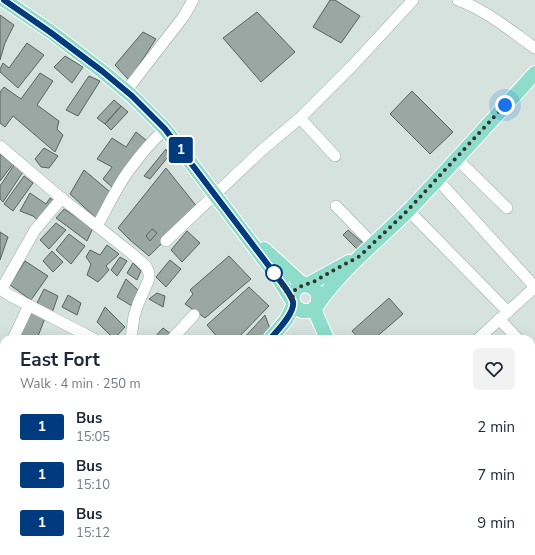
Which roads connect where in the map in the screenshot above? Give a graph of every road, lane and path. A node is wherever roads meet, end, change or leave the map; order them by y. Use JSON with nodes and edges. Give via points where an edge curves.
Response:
{"nodes":[{"id":1,"x":4,"y":0,"type":"edge"},
{"id":2,"x":193,"y":0,"type":"edge"},
{"id":3,"x":413,"y":0,"type":"edge"},
{"id":4,"x":458,"y":0,"type":"edge"},
{"id":5,"x":535,"y":48,"type":"edge"},
{"id":6,"x":535,"y":73,"type":"edge"},
{"id":7,"x":126,"y":91,"type":"junction"},
{"id":8,"x":300,"y":118,"type":"junction"},
{"id":9,"x":165,"y":129,"type":"junction"},
{"id":10,"x":0,"y":146,"type":"edge"},
{"id":11,"x":335,"y":156,"type":"dead end"},
{"id":12,"x":456,"y":158,"type":"junction"},
{"id":13,"x":437,"y":179,"type":"junction"},
{"id":14,"x":215,"y":196,"type":"junction"},
{"id":15,"x":62,"y":198,"type":"junction"},
{"id":16,"x":336,"y":206,"type":"dead end"},
{"id":17,"x":507,"y":208,"type":"dead end"},
{"id":18,"x":408,"y":210,"type":"junction"},
{"id":19,"x":97,"y":226,"type":"junction"},
{"id":20,"x":246,"y":236,"type":"junction"},
{"id":21,"x":166,"y":241,"type":"dead end"},
{"id":22,"x":373,"y":244,"type":"junction"},
{"id":23,"x":360,"y":256,"type":"junction"},
{"id":24,"x":306,"y":285,"type":"junction"},
{"id":25,"x":535,"y":287,"type":"edge"},
{"id":26,"x":0,"y":290,"type":"edge"},
{"id":27,"x":29,"y":305,"type":"junction"},
{"id":28,"x":304,"y":306,"type":"junction"},
{"id":29,"x":194,"y":316,"type":"dead end"},
{"id":30,"x":503,"y":316,"type":"junction"},
{"id":31,"x":15,"y":335,"type":"edge"},
{"id":32,"x":86,"y":335,"type":"edge"},
{"id":33,"x":131,"y":335,"type":"edge"},
{"id":34,"x":176,"y":335,"type":"edge"},
{"id":35,"x":273,"y":335,"type":"edge"},
{"id":36,"x":283,"y":335,"type":"edge"},
{"id":37,"x":316,"y":335,"type":"edge"},
{"id":38,"x":325,"y":335,"type":"edge"},
{"id":39,"x":482,"y":335,"type":"edge"},
{"id":40,"x":515,"y":335,"type":"edge"}],
"edges":[{"from":1,"to":7,"type":"main road"},
{"from":2,"to":7,"type":"street","via":[[184,16]]},
{"from":3,"to":8,"type":"street"},
{"from":4,"to":5,"type":"street","via":[[493,19]]},
{"from":6,"to":12,"type":"main road"},
{"from":7,"to":9,"type":"main road"},
{"from":8,"to":11,"type":"street"},
{"from":8,"to":14,"type":"street","via":[[262,150]]},
{"from":9,"to":14,"type":"main road"},
{"from":9,"to":19,"type":"street","via":[[129,170]]},
{"from":10,"to":15,"type":"street"},
{"from":12,"to":13,"type":"main road"},
{"from":12,"to":17,"type":"street"},
{"from":13,"to":18,"type":"main road"},
{"from":13,"to":25,"type":"street"},
{"from":14,"to":20,"type":"main road"},
{"from":14,"to":21,"type":"street"},
{"from":15,"to":19,"type":"street"},
{"from":15,"to":26,"type":"street","via":[[35,230]]},
{"from":16,"to":22,"type":"street"},
{"from":18,"to":22,"type":"main road"},
{"from":18,"to":30,"type":"street"},
{"from":19,"to":33,"type":"street","via":[[146,266],[149,273],[134,316]]},
{"from":20,"to":24,"type":"main road"},
{"from":20,"to":28,"type":"main road","via":[[278,278]]},
{"from":22,"to":23,"type":"main road"},
{"from":23,"to":24,"type":"main road"},
{"from":23,"to":28,"type":"main road","via":[[328,290]]},
{"from":24,"to":28,"type":"main road","via":[[294,291]]},
{"from":24,"to":28,"type":"main road","via":[[311,286],[318,296]]},
{"from":25,"to":30,"type":"street"},
{"from":26,"to":27,"type":"street"},
{"from":27,"to":31,"type":"street"},
{"from":27,"to":32,"type":"street"},
{"from":28,"to":35,"type":"main road","via":[[286,320]]},
{"from":28,"to":36,"type":"main road"},
{"from":28,"to":37,"type":"main road"},
{"from":28,"to":38,"type":"main road","via":[[317,316]]},
{"from":29,"to":34,"type":"street"},
{"from":30,"to":39,"type":"street"},
{"from":30,"to":40,"type":"street"}]}
